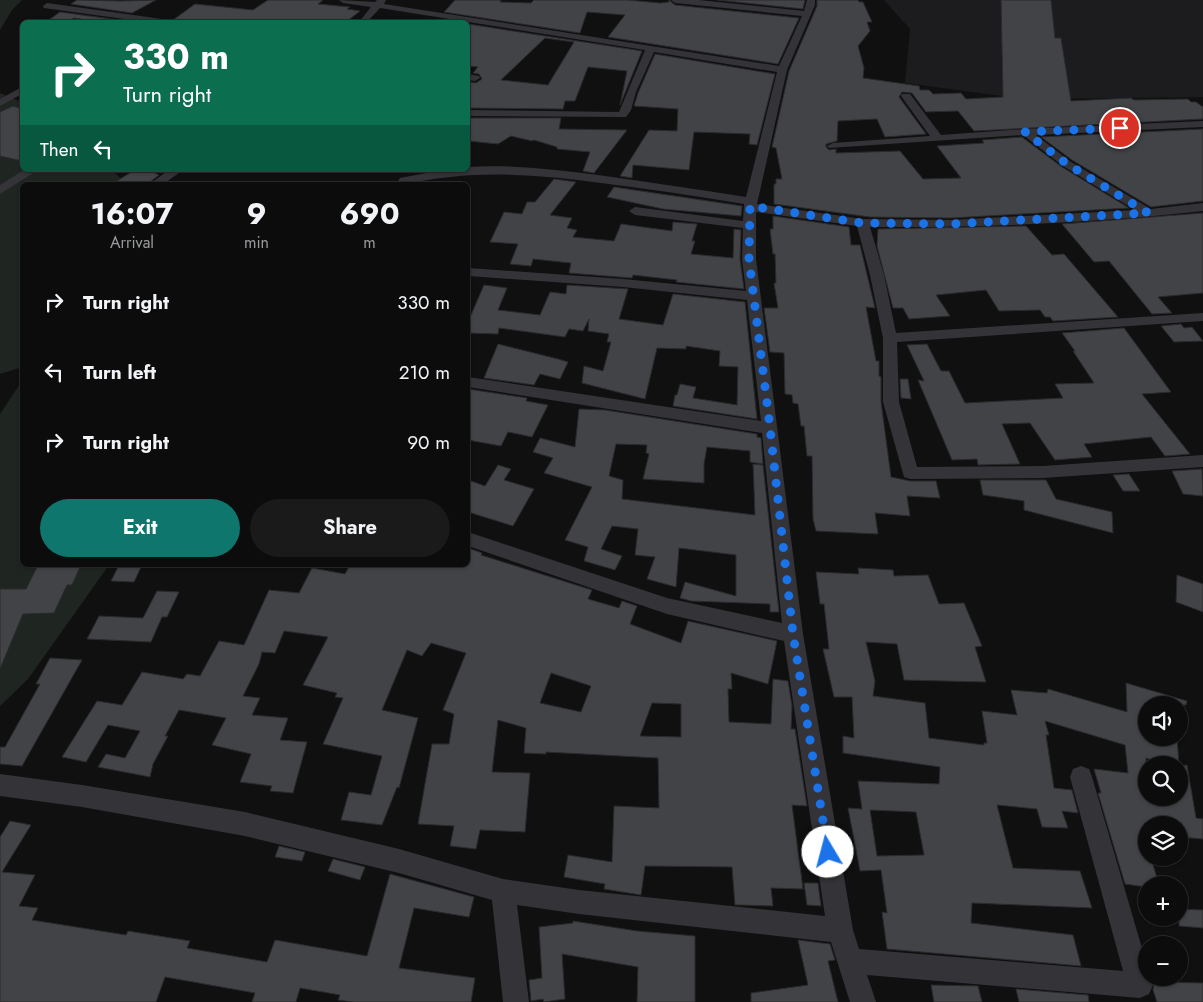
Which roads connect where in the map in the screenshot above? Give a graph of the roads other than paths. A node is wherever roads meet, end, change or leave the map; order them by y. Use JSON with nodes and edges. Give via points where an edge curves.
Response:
{"nodes":[{"id":1,"x":343,"y":0,"type":"edge"},
{"id":2,"x":675,"y":0,"type":"edge"},
{"id":3,"x":380,"y":3,"type":"edge"},
{"id":4,"x":47,"y":6,"type":"dead end"},
{"id":5,"x":808,"y":7,"type":"edge"},
{"id":6,"x":135,"y":20,"type":"edge"},
{"id":7,"x":365,"y":20,"type":"edge"},
{"id":8,"x":650,"y":49,"type":"junction"},
{"id":9,"x":782,"y":70,"type":"junction"},
{"id":10,"x":20,"y":91,"type":"edge"},
{"id":11,"x":906,"y":96,"type":"dead end"},
{"id":12,"x":0,"y":104,"type":"edge"},
{"id":13,"x":470,"y":112,"type":"edge"},
{"id":14,"x":1203,"y":124,"type":"edge"},
{"id":15,"x":1025,"y":132,"type":"junction"},
{"id":16,"x":938,"y":138,"type":"junction"},
{"id":17,"x":833,"y":146,"type":"dead end"},
{"id":18,"x":470,"y":170,"type":"edge"},
{"id":19,"x":29,"y":172,"type":"edge"},
{"id":20,"x":174,"y":172,"type":"edge"},
{"id":21,"x":440,"y":172,"type":"edge"},
{"id":22,"x":404,"y":181,"type":"dead end"},
{"id":23,"x":159,"y":182,"type":"edge"},
{"id":24,"x":0,"y":190,"type":"edge"},
{"id":25,"x":750,"y":204,"type":"junction"},
{"id":26,"x":1203,"y":207,"type":"edge"},
{"id":27,"x":635,"y":211,"type":"dead end"},
{"id":28,"x":1148,"y":213,"type":"junction"},
{"id":29,"x":862,"y":223,"type":"junction"},
{"id":30,"x":748,"y":225,"type":"junction"},
{"id":31,"x":470,"y":272,"type":"edge"},
{"id":32,"x":754,"y":296,"type":"junction"},
{"id":33,"x":1203,"y":316,"type":"edge"},
{"id":34,"x":890,"y":338,"type":"junction"},
{"id":35,"x":470,"y":382,"type":"edge"},
{"id":36,"x":770,"y":428,"type":"junction"},
{"id":37,"x":1203,"y":462,"type":"edge"},
{"id":38,"x":470,"y":540,"type":"edge"},
{"id":39,"x":793,"y":634,"type":"junction"},
{"id":40,"x":1081,"y":777,"type":"dead end"},
{"id":41,"x":0,"y":786,"type":"edge"},
{"id":42,"x":504,"y":891,"type":"junction"},
{"id":43,"x":840,"y":930,"type":"junction"},
{"id":44,"x":849,"y":961,"type":"junction"},
{"id":45,"x":516,"y":1002,"type":"edge"},
{"id":46,"x":863,"y":1002,"type":"edge"}],
"edges":[{"from":1,"to":3,"type":"street"},
{"from":2,"to":5,"type":"street"},
{"from":3,"to":7,"type":"street"},
{"from":3,"to":8,"type":"street"},
{"from":4,"to":6,"type":"street"},
{"from":5,"to":9,"type":"street"},
{"from":8,"to":9,"type":"street"},
{"from":8,"to":13,"type":"street","via":[[622,115]]},
{"from":9,"to":25,"type":"street"},
{"from":10,"to":12,"type":"street"},
{"from":11,"to":16,"type":"street"},
{"from":14,"to":15,"type":"street"},
{"from":15,"to":16,"type":"street"},
{"from":15,"to":28,"type":"street","via":[[1067,164]]},
{"from":16,"to":17,"type":"street"},
{"from":18,"to":25,"type":"street","via":[[538,171],[671,188]]},
{"from":19,"to":24,"type":"street"},
{"from":20,"to":23,"type":"street"},
{"from":21,"to":22,"type":"street"},
{"from":25,"to":29,"type":"street"},
{"from":25,"to":30,"type":"street"},
{"from":26,"to":28,"type":"street"},
{"from":27,"to":30,"type":"street"},
{"from":28,"to":29,"type":"street","via":[[951,224]]},
{"from":29,"to":34,"type":"street"},
{"from":30,"to":32,"type":"street"},
{"from":31,"to":32,"type":"street"},
{"from":32,"to":36,"type":"street"},
{"from":33,"to":34,"type":"street"},
{"from":34,"to":37,"type":"street","via":[[891,402],[910,473],[1043,472]]},
{"from":35,"to":36,"type":"street"},
{"from":36,"to":39,"type":"street"},
{"from":38,"to":39,"type":"street","via":[[668,606]]},
{"from":39,"to":43,"type":"street"},
{"from":40,"to":44,"type":"street","via":[[1140,985]]},
{"from":41,"to":42,"type":"street","via":[[82,796],[245,824],[399,861]]},
{"from":42,"to":43,"type":"street"},
{"from":42,"to":45,"type":"street"},
{"from":43,"to":44,"type":"street"},
{"from":44,"to":46,"type":"street"}]}
